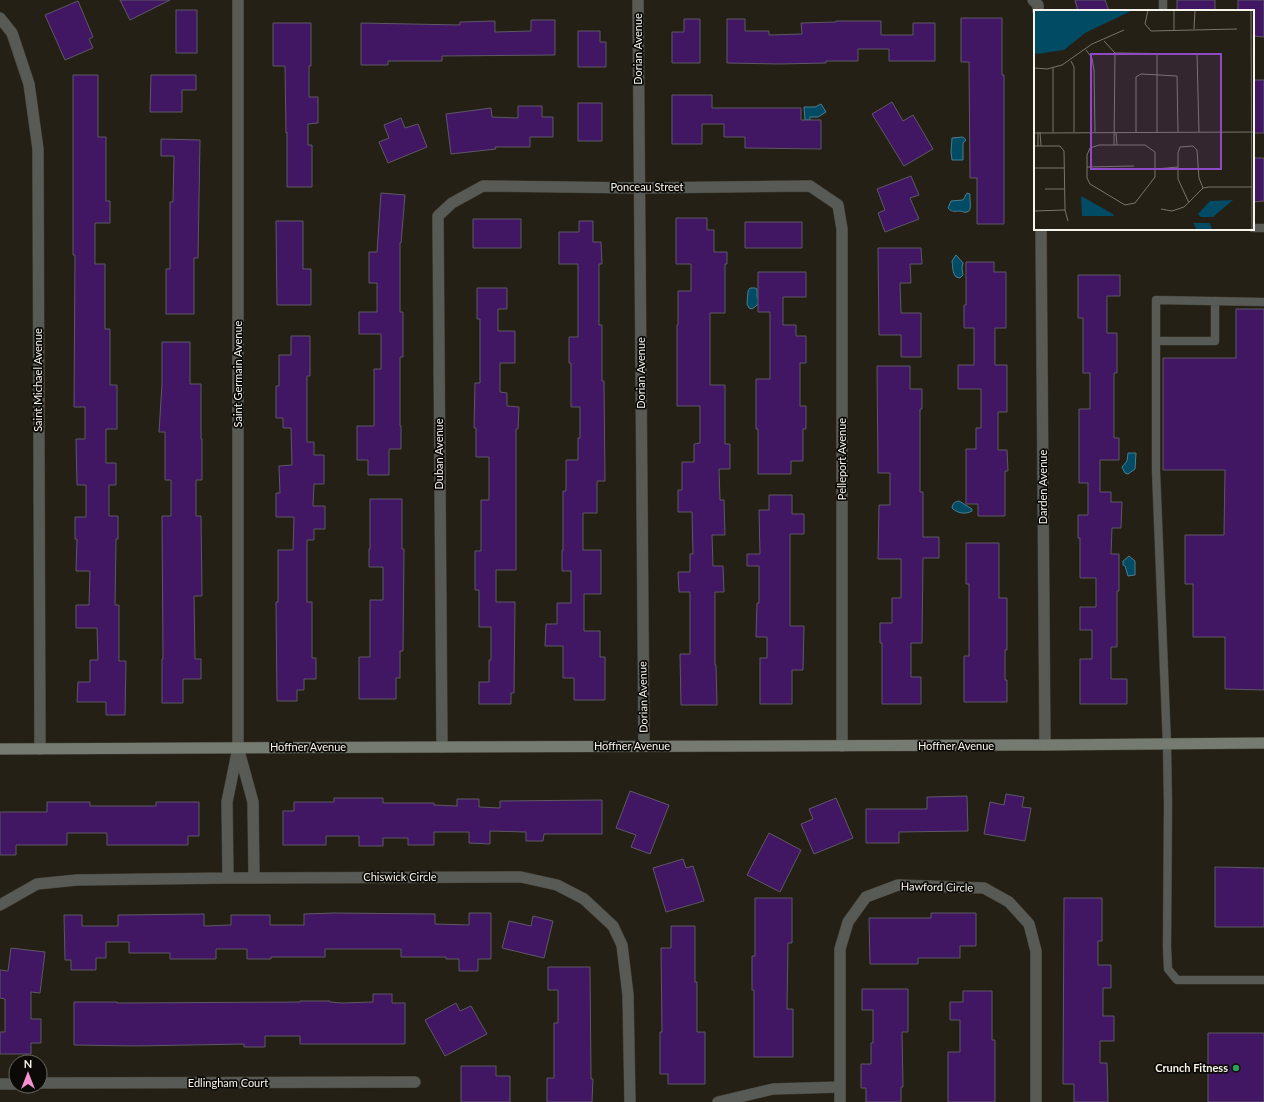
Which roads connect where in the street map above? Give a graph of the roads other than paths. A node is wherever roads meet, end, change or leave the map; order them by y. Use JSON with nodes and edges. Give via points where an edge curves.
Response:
{"nodes":[{"id":1,"x":238,"y":0,"type":"edge"},
{"id":2,"x":638,"y":0,"type":"edge"},
{"id":3,"x":1033,"y":0,"type":"edge"},
{"id":4,"x":1038,"y":10,"type":"edge"},
{"id":5,"x":0,"y":18,"type":"edge"},
{"id":6,"x":483,"y":186,"type":"joint"},
{"id":7,"x":810,"y":186,"type":"joint"},
{"id":8,"x":639,"y":188,"type":"junction"},
{"id":9,"x":1041,"y":230,"type":"edge"},
{"id":10,"x":1215,"y":301,"type":"junction"},
{"id":11,"x":1264,"y":302,"type":"edge"},
{"id":12,"x":1156,"y":341,"type":"junction"},
{"id":13,"x":1264,"y":743,"type":"edge"},
{"id":14,"x":1045,"y":745,"type":"junction"},
{"id":15,"x":1167,"y":745,"type":"junction"},
{"id":16,"x":644,"y":746,"type":"junction"},
{"id":17,"x":842,"y":746,"type":"junction"},
{"id":18,"x":442,"y":747,"type":"junction"},
{"id":19,"x":238,"y":748,"type":"junction"},
{"id":20,"x":0,"y":749,"type":"edge"},
{"id":21,"x":40,"y":749,"type":"junction"},
{"id":22,"x":228,"y":878,"type":"junction"},
{"id":23,"x":254,"y":878,"type":"junction"},
{"id":24,"x":0,"y":905,"type":"edge"},
{"id":25,"x":1264,"y":980,"type":"edge"},
{"id":26,"x":415,"y":1082,"type":"dead end"},
{"id":27,"x":48,"y":1083,"type":"edge"},
{"id":28,"x":840,"y":1087,"type":"junction"},
{"id":29,"x":630,"y":1102,"type":"edge"},
{"id":30,"x":718,"y":1102,"type":"edge"},
{"id":31,"x":840,"y":1102,"type":"edge"},
{"id":32,"x":1036,"y":1102,"type":"edge"}],
"edges":[{"from":1,"to":19,"type":"street","name":"Saint Germain Avenue"},
{"from":2,"to":8,"type":"street","name":"Dorian Avenue"},
{"from":3,"to":4,"type":"street","via":[[1038,5]]},
{"from":5,"to":21,"type":"street","name":"Saint Michael Avenue","via":[[12,33],[29,84],[38,149]]},
{"from":6,"to":8,"type":"street","name":"Ponceau Street"},
{"from":6,"to":18,"type":"street","name":"Duban Avenue","via":[[452,203],[438,216]]},
{"from":7,"to":8,"type":"street","name":"Ponceau Street"},
{"from":7,"to":17,"type":"street","name":"Pelleport Avenue","via":[[838,205],[842,229]]},
{"from":8,"to":16,"type":"street","name":"Dorian Avenue"},
{"from":9,"to":14,"type":"street","name":"Darden Avenue"},
{"from":10,"to":11,"type":"lane"},
{"from":10,"to":12,"type":"lane","via":[[1215,341]]},
{"from":10,"to":12,"type":"lane","via":[[1156,300]]},
{"from":12,"to":15,"type":"lane","via":[[1156,471]]},
{"from":13,"to":15,"type":"main road","name":"Hoffner Avenue"},
{"from":14,"to":15,"type":"main road","name":"Hoffner Avenue"},
{"from":14,"to":17,"type":"main road","name":"Hoffner Avenue"},
{"from":15,"to":25,"type":"lane","via":[[1168,969],[1177,980]]},
{"from":16,"to":17,"type":"main road","name":"Hoffner Avenue"},
{"from":16,"to":18,"type":"main road","name":"Hoffner Avenue"},
{"from":18,"to":19,"type":"main road","name":"Hoffner Avenue"},
{"from":19,"to":21,"type":"main road","name":"Hoffner Avenue"},
{"from":19,"to":22,"type":"street","via":[[228,802]]},
{"from":19,"to":23,"type":"street","via":[[253,802]]},
{"from":20,"to":21,"type":"main road","name":"Hoffner Avenue"},
{"from":22,"to":23,"type":"street","name":"Chiswick Circle"},
{"from":22,"to":24,"type":"street","name":"Chiswick Circle","via":[[77,880],[37,884]]},
{"from":23,"to":29,"type":"street","name":"Chiswick Circle","via":[[521,877],[557,885],[584,899],[612,926],[622,945],[628,996]]},
{"from":26,"to":27,"type":"street","name":"Edlingham Court"},
{"from":28,"to":30,"type":"street","via":[[773,1089]]},
{"from":28,"to":31,"type":"street","name":"Hawford Circle"},
{"from":28,"to":32,"type":"street","name":"Hawford Circle","via":[[840,949],[848,922],[866,897],[898,885],[984,888],[1009,902],[1029,924],[1036,950]]}]}
